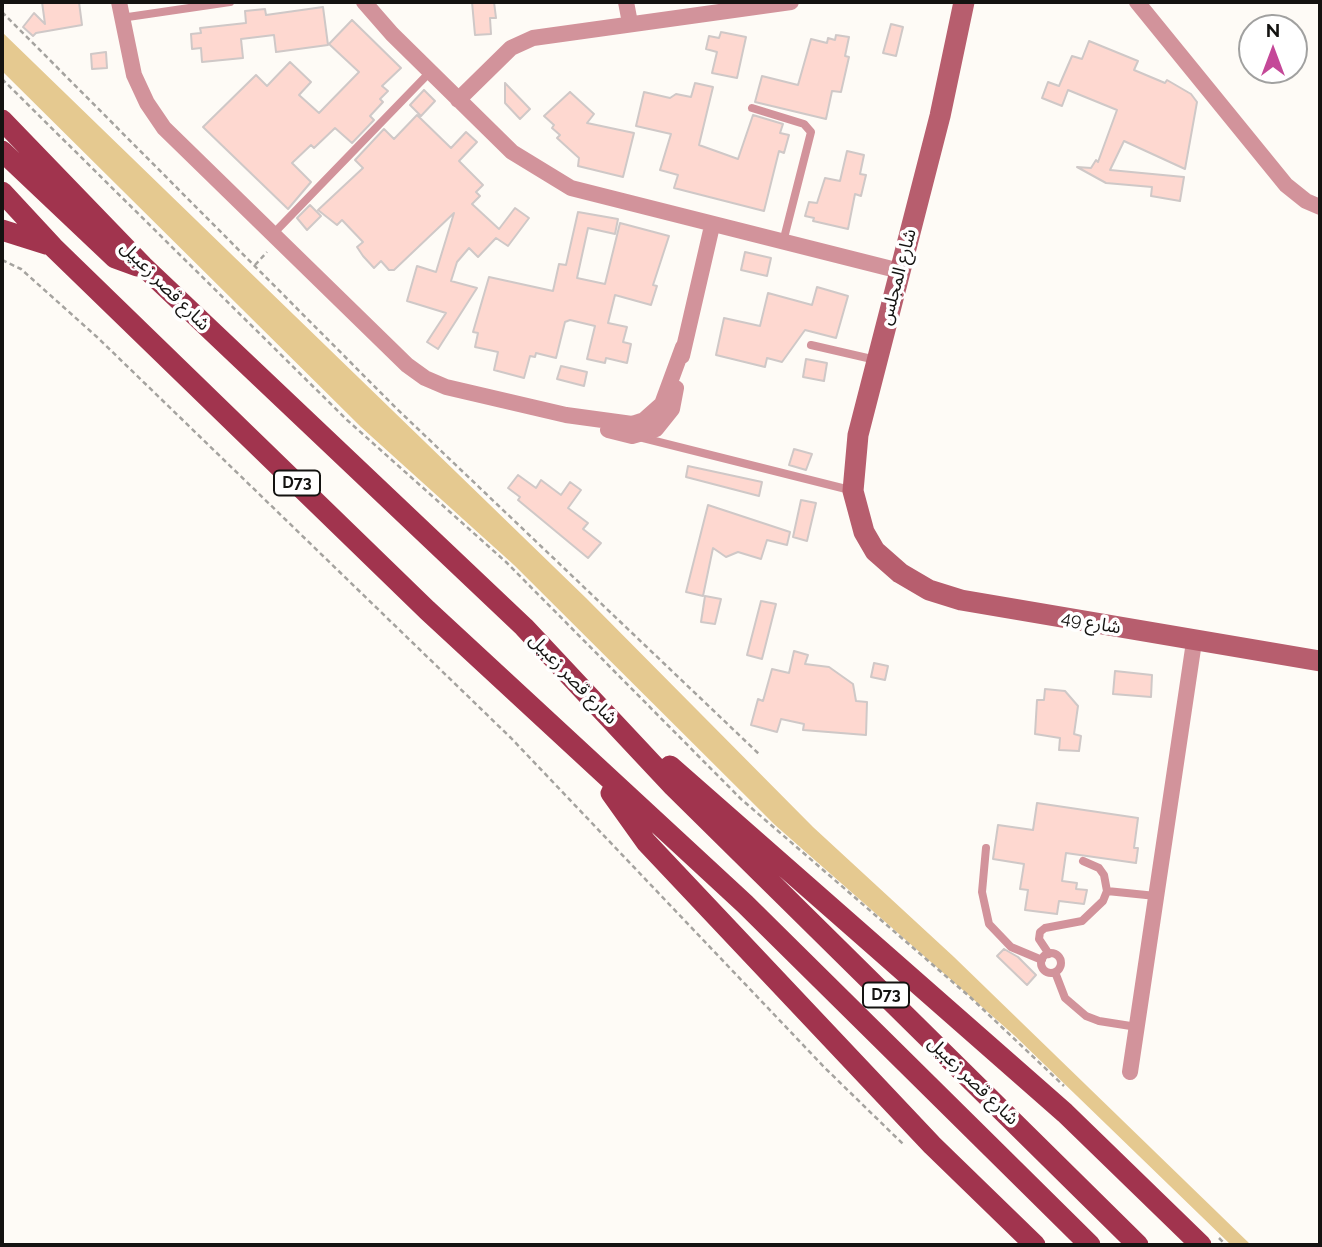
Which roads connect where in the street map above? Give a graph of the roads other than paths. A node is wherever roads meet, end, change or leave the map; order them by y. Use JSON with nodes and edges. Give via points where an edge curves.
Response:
{"nodes":[{"id":1,"x":230,"y":2,"type":"edge"},
{"id":2,"x":364,"y":2,"type":"edge"},
{"id":3,"x":626,"y":2,"type":"edge"},
{"id":4,"x":791,"y":2,"type":"edge"},
{"id":5,"x":964,"y":2,"type":"edge"},
{"id":6,"x":1137,"y":2,"type":"edge"},
{"id":7,"x":120,"y":10,"type":"edge"},
{"id":8,"x":630,"y":23,"type":"junction"},
{"id":9,"x":430,"y":72,"type":"junction"},
{"id":10,"x":458,"y":100,"type":"junction"},
{"id":11,"x":752,"y":108,"type":"dead end"},
{"id":12,"x":5,"y":134,"type":"edge"},
{"id":13,"x":2,"y":151,"type":"edge"},
{"id":14,"x":2,"y":192,"type":"edge"},
{"id":15,"x":1320,"y":207,"type":"edge"},
{"id":16,"x":712,"y":226,"type":"junction"},
{"id":17,"x":2,"y":230,"type":"edge"},
{"id":18,"x":274,"y":234,"type":"junction"},
{"id":19,"x":783,"y":242,"type":"junction"},
{"id":20,"x":53,"y":247,"type":"junction"},
{"id":21,"x":143,"y":266,"type":"junction"},
{"id":22,"x":900,"y":271,"type":"junction"},
{"id":23,"x":811,"y":345,"type":"dead end"},
{"id":24,"x":683,"y":347,"type":"junction"},
{"id":25,"x":877,"y":360,"type":"junction"},
{"id":26,"x":566,"y":415,"type":"junction"},
{"id":27,"x":632,"y":436,"type":"junction"},
{"id":28,"x":853,"y":491,"type":"junction"},
{"id":29,"x":875,"y":551,"type":"joint"},
{"id":30,"x":1194,"y":642,"type":"junction"},
{"id":31,"x":1320,"y":661,"type":"edge"},
{"id":32,"x":635,"y":744,"type":"junction"},
{"id":33,"x":597,"y":769,"type":"junction"},
{"id":34,"x":986,"y":848,"type":"dead end"},
{"id":35,"x":1083,"y":860,"type":"dead end"},
{"id":36,"x":1107,"y":891,"type":"junction"},
{"id":37,"x":1156,"y":896,"type":"junction"},
{"id":38,"x":1045,"y":957,"type":"junction"},
{"id":39,"x":1055,"y":972,"type":"junction"},
{"id":40,"x":1137,"y":1027,"type":"junction"},
{"id":41,"x":1130,"y":1072,"type":"dead end"},
{"id":42,"x":1209,"y":1241,"type":"edge"},
{"id":43,"x":1035,"y":1245,"type":"edge"},
{"id":44,"x":1090,"y":1245,"type":"edge"},
{"id":45,"x":1138,"y":1245,"type":"edge"}],
"edges":[{"from":1,"to":7,"type":"lane"},
{"from":2,"to":9,"type":"street"},
{"from":3,"to":8,"type":"street"},
{"from":4,"to":8,"type":"street"},
{"from":5,"to":22,"type":"street","name":"شارع المجلس"},
{"from":6,"to":15,"type":"street","via":[[1286,185]]},
{"from":7,"to":18,"type":"street","via":[[134,75],[146,103],[164,128]]},
{"from":8,"to":10,"type":"street","via":[[533,38],[511,48]]},
{"from":9,"to":10,"type":"street"},
{"from":9,"to":18,"type":"lane"},
{"from":10,"to":16,"type":"street","via":[[512,152],[570,188]]},
{"from":11,"to":19,"type":"lane","via":[[804,124],[811,132]]},
{"from":12,"to":21,"type":"main road","name":"شارع قصر زعبيل"},
{"from":13,"to":21,"type":"main road","via":[[116,258]]},
{"from":14,"to":20,"type":"main road","name":"شارع قصر زعبيل","number":"D73"},
{"from":16,"to":19,"type":"street"},
{"from":16,"to":24,"type":"street"},
{"from":17,"to":20,"type":"main road"},
{"from":18,"to":26,"type":"street","via":[[425,378]]},
{"from":19,"to":22,"type":"street"},
{"from":20,"to":33,"type":"main road","name":"شارع قصر زعبيل","number":"D73"},
{"from":21,"to":32,"type":"main road","name":"شارع قصر زعبيل","number":"D73","via":[[524,627]]},
{"from":22,"to":25,"type":"street","name":"شارع المجلس"},
{"from":23,"to":25,"type":"lane"},
{"from":24,"to":26,"type":"street","via":[[662,404],[644,420],[619,425]]},
{"from":24,"to":27,"type":"street","via":[[672,409],[656,429]]},
{"from":25,"to":28,"type":"street","name":"شارع المجلس","via":[[858,435]]},
{"from":26,"to":27,"type":"street"},
{"from":27,"to":28,"type":"lane"},
{"from":28,"to":29,"type":"street","name":"شارع المجلس"},
{"from":29,"to":30,"type":"street","name":"شارع 49","via":[[929,590],[961,600]]},
{"from":30,"to":31,"type":"street","name":"شارع 49"},
{"from":30,"to":37,"type":"street"},
{"from":32,"to":42,"type":"main road","via":[[676,771]]},
{"from":32,"to":45,"type":"main road","name":"شارع قصر زعبيل","number":"D73"},
{"from":33,"to":43,"type":"main road","via":[[646,842],[932,1145]]},
{"from":33,"to":44,"type":"main road","name":"شارع قصر زعبيل","number":"D73","via":[[745,904]]},
{"from":34,"to":38,"type":"lane","via":[[982,892],[989,923],[1011,947]]},
{"from":35,"to":36,"type":"lane","via":[[1099,868]]},
{"from":36,"to":37,"type":"lane"},
{"from":36,"to":38,"type":"lane","via":[[1090,916],[1040,932]]},
{"from":37,"to":40,"type":"street"},
{"from":38,"to":39,"type":"lane","via":[[1046,971]]},
{"from":38,"to":39,"type":"lane","via":[[1060,958]]},
{"from":39,"to":40,"type":"lane","via":[[1065,998],[1086,1016]]},
{"from":40,"to":41,"type":"street"}]}
